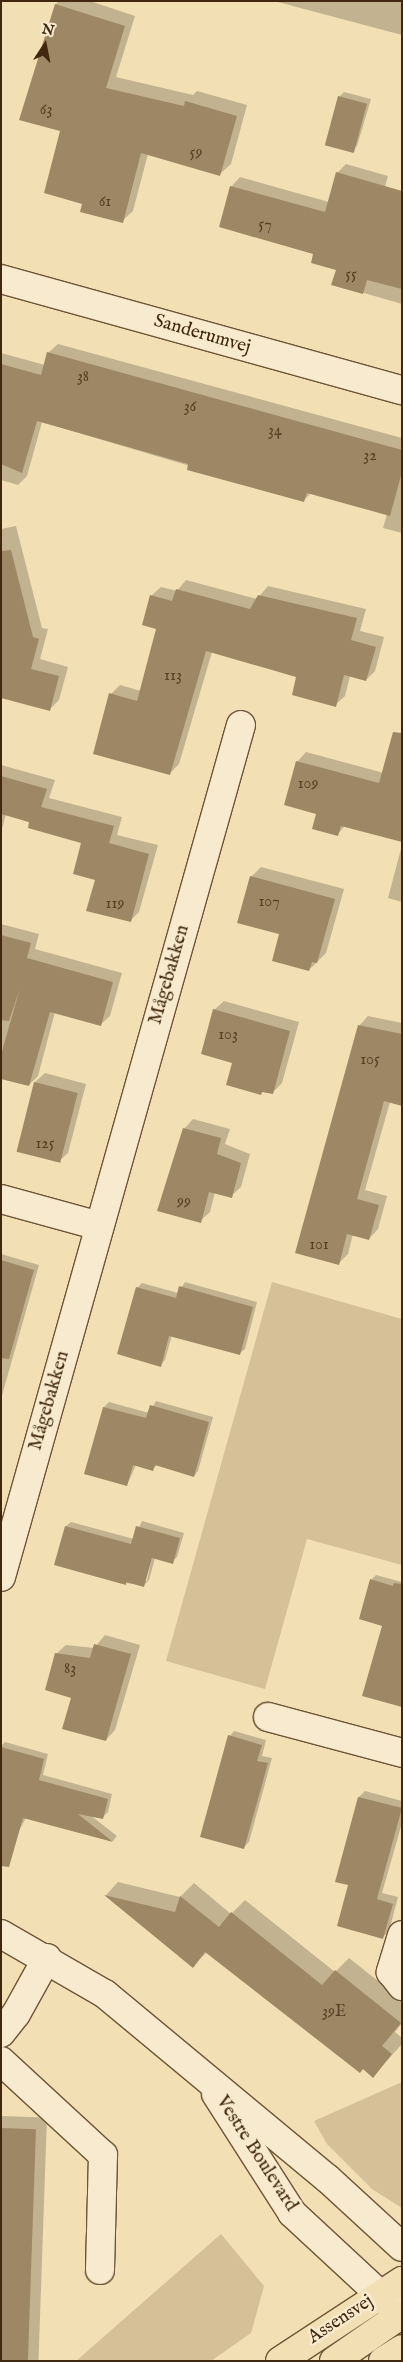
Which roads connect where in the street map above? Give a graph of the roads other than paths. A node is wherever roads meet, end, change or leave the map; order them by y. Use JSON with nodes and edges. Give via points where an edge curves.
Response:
{"nodes":[{"id":1,"x":1,"y":279,"type":"edge"},
{"id":2,"x":402,"y":390,"type":"edge"},
{"id":3,"x":241,"y":725,"type":"dead end"},
{"id":4,"x":1,"y":1199,"type":"edge"},
{"id":5,"x":99,"y":1226,"type":"junction"},
{"id":6,"x":1,"y":1577,"type":"edge"},
{"id":7,"x":268,"y":1717,"type":"dead end"},
{"id":8,"x":402,"y":1754,"type":"edge"},
{"id":9,"x":1,"y":1934,"type":"edge"},
{"id":10,"x":402,"y":1935,"type":"edge"},
{"id":11,"x":47,"y":1958,"type":"junction"},
{"id":12,"x":402,"y":1986,"type":"edge"},
{"id":13,"x":1,"y":2033,"type":"edge"},
{"id":14,"x":1,"y":2061,"type":"edge"},
{"id":15,"x":202,"y":2072,"type":"junction"},
{"id":16,"x":402,"y":2247,"type":"edge"},
{"id":17,"x":100,"y":2270,"type":"dead end"},
{"id":18,"x":402,"y":2281,"type":"edge"},
{"id":19,"x":378,"y":2295,"type":"junction"},
{"id":20,"x":402,"y":2315,"type":"edge"},
{"id":21,"x":402,"y":2349,"type":"edge"},
{"id":22,"x":280,"y":2361,"type":"edge"},
{"id":23,"x":334,"y":2361,"type":"edge"},
{"id":24,"x":383,"y":2361,"type":"edge"}],
"edges":[{"from":1,"to":2,"type":"street","name":"Sanderumvej"},
{"from":3,"to":5,"type":"street","name":"Mågebakken"},
{"from":4,"to":5,"type":"street"},
{"from":5,"to":6,"type":"street","name":"Mågebakken"},
{"from":7,"to":8,"type":"street"},
{"from":9,"to":11,"type":"street","name":"Vestre Boulevard"},
{"from":10,"to":12,"type":"street","via":[[391,1972]]},
{"from":11,"to":13,"type":"street","via":[[16,2014]]},
{"from":11,"to":15,"type":"street","name":"Vestre Boulevard","via":[[105,1994]]},
{"from":14,"to":17,"type":"street","via":[[103,2156]]},
{"from":15,"to":16,"type":"street","name":"Vestre Boulevard","via":[[328,2178]]},
{"from":15,"to":19,"type":"street","name":"Vestre Boulevard","via":[[292,2213]]},
{"from":18,"to":19,"type":"main road","name":"Assensvej"},
{"from":19,"to":20,"type":"street","name":"Vestre Boulevard"},
{"from":19,"to":22,"type":"main road","name":"Assensvej"},
{"from":20,"to":23,"type":"main road"},
{"from":21,"to":24,"type":"main road"}]}
